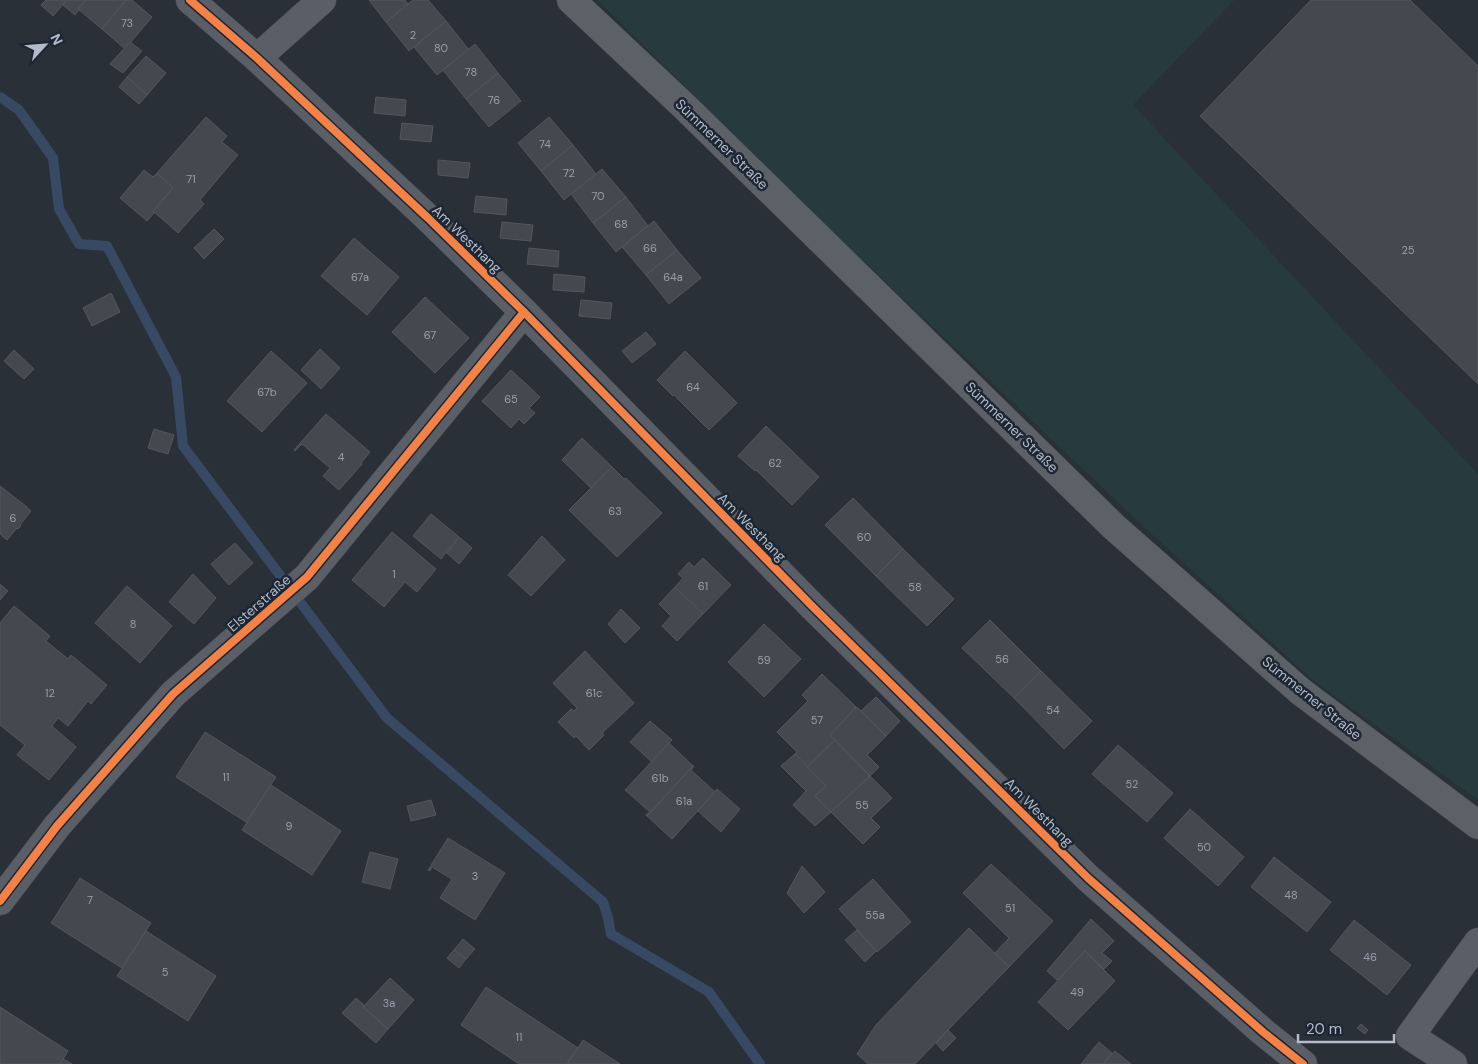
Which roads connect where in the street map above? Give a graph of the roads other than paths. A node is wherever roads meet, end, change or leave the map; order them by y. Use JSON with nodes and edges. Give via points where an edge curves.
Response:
{"nodes":[{"id":1,"x":190,"y":0,"type":"edge"},
{"id":2,"x":322,"y":0,"type":"edge"},
{"id":3,"x":570,"y":0,"type":"edge"},
{"id":4,"x":257,"y":58,"type":"junction"},
{"id":5,"x":524,"y":312,"type":"junction"},
{"id":6,"x":1478,"y":825,"type":"edge"},
{"id":7,"x":0,"y":901,"type":"edge"},
{"id":8,"x":1478,"y":942,"type":"edge"},
{"id":9,"x":1303,"y":1064,"type":"edge"},
{"id":10,"x":1453,"y":1064,"type":"edge"}],
"edges":[{"from":1,"to":4,"type":"street","name":"Am Westhang"},
{"from":2,"to":4,"type":"street"},
{"from":3,"to":6,"type":"main road","name":"Sümmerner Straße","via":[[692,114],[1113,526],[1300,691]]},
{"from":4,"to":5,"type":"street","name":"Am Westhang"},
{"from":5,"to":7,"type":"street","name":"Elsterstraße","via":[[307,577],[173,694],[57,826]]},
{"from":5,"to":9,"type":"street","name":"Am Westhang","via":[[806,600],[1088,878]]},
{"from":8,"to":10,"type":"street","via":[[1410,1036]]}]}
